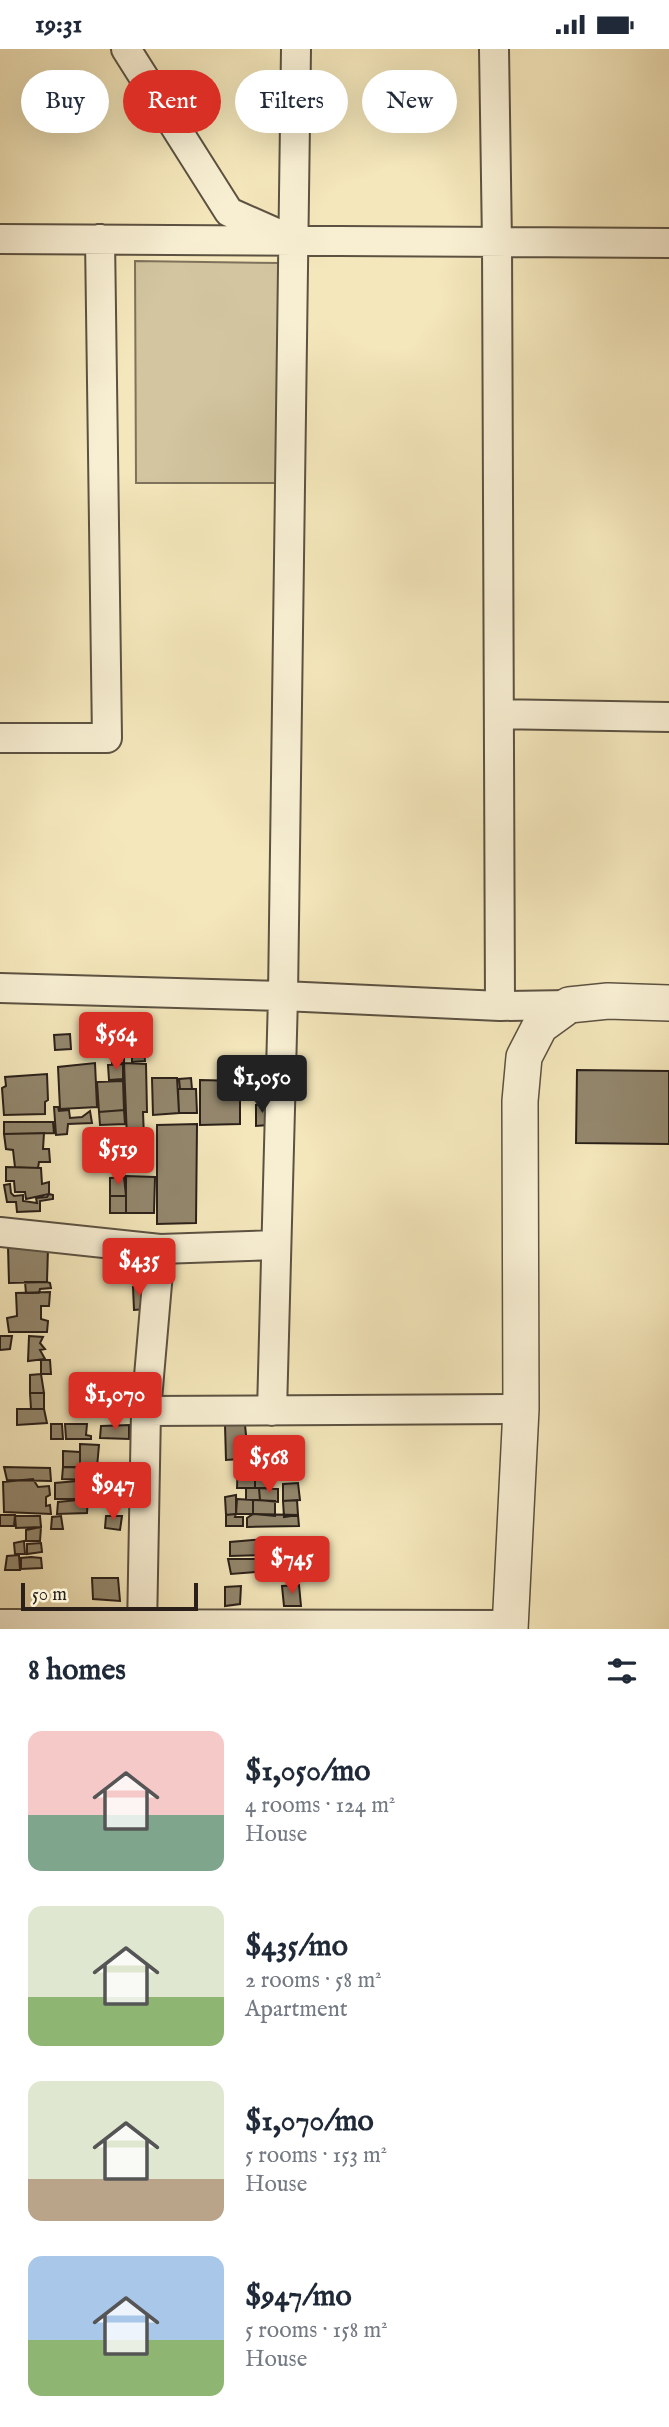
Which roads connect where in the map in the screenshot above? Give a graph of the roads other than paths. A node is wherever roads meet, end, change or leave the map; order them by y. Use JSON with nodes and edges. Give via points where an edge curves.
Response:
{"nodes":[{"id":1,"x":126,"y":49,"type":"edge"},
{"id":2,"x":296,"y":49,"type":"edge"},
{"id":3,"x":494,"y":49,"type":"edge"},
{"id":4,"x":0,"y":239,"type":"edge"},
{"id":5,"x":100,"y":239,"type":"junction"},
{"id":6,"x":293,"y":240,"type":"junction"},
{"id":7,"x":498,"y":243,"type":"junction"},
{"id":8,"x":669,"y":243,"type":"edge"},
{"id":9,"x":499,"y":714,"type":"junction"},
{"id":10,"x":669,"y":717,"type":"edge"},
{"id":11,"x":0,"y":738,"type":"edge"},
{"id":12,"x":0,"y":988,"type":"edge"},
{"id":13,"x":283,"y":996,"type":"junction"},
{"id":14,"x":669,"y":1003,"type":"edge"},
{"id":15,"x":569,"y":1005,"type":"junction"},
{"id":16,"x":500,"y":1006,"type":"junction"},
{"id":17,"x":0,"y":1233,"type":"edge"},
{"id":18,"x":276,"y":1245,"type":"junction"},
{"id":19,"x":160,"y":1249,"type":"junction"},
{"id":20,"x":521,"y":1409,"type":"junction"},
{"id":21,"x":146,"y":1411,"type":"junction"},
{"id":22,"x":272,"y":1411,"type":"junction"},
{"id":23,"x":0,"y":1624,"type":"edge"},
{"id":24,"x":142,"y":1627,"type":"edge"},
{"id":25,"x":510,"y":1627,"type":"edge"}],
"edges":[{"from":1,"to":6,"type":"street","via":[[229,212]]},
{"from":2,"to":6,"type":"street"},
{"from":3,"to":7,"type":"street"},
{"from":4,"to":5,"type":"street"},
{"from":5,"to":6,"type":"street"},
{"from":5,"to":11,"type":"street","via":[[107,738]]},
{"from":6,"to":7,"type":"street"},
{"from":6,"to":13,"type":"street"},
{"from":7,"to":8,"type":"street"},
{"from":7,"to":9,"type":"street"},
{"from":9,"to":10,"type":"street"},
{"from":9,"to":16,"type":"street"},
{"from":12,"to":13,"type":"street"},
{"from":13,"to":16,"type":"street"},
{"from":13,"to":18,"type":"street"},
{"from":14,"to":15,"type":"street"},
{"from":15,"to":16,"type":"street"},
{"from":15,"to":20,"type":"street","via":[[540,1026],[524,1057],[520,1101]]},
{"from":17,"to":19,"type":"street"},
{"from":18,"to":19,"type":"street"},
{"from":18,"to":22,"type":"street"},
{"from":19,"to":21,"type":"street"},
{"from":20,"to":22,"type":"street"},
{"from":20,"to":25,"type":"street"},
{"from":21,"to":22,"type":"street"},
{"from":21,"to":24,"type":"street"},
{"from":23,"to":24,"type":"street"},
{"from":24,"to":25,"type":"street"}]}
